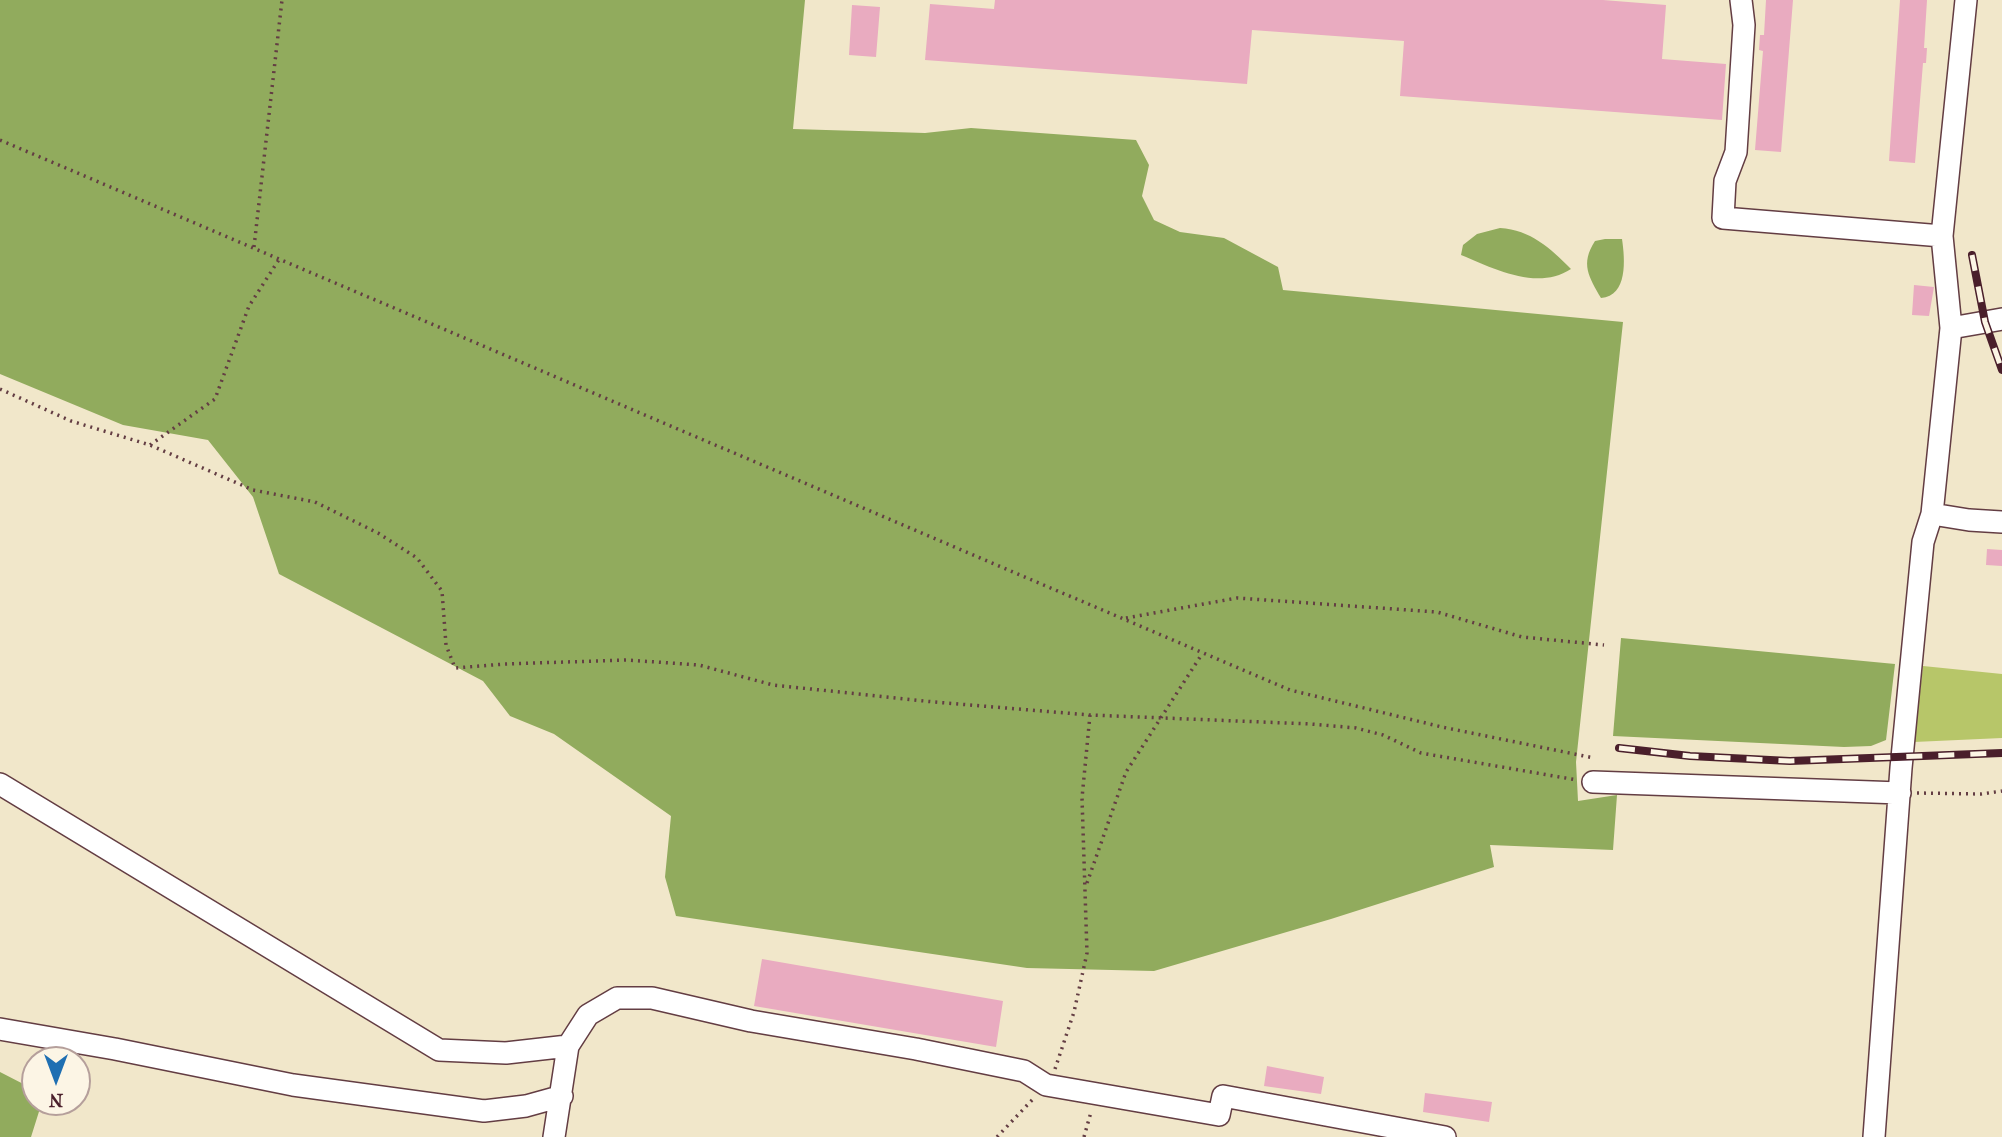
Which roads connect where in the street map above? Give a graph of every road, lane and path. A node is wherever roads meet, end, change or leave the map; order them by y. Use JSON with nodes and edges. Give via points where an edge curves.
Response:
{"nodes":[{"id":1,"x":282,"y":0,"type":"edge"},
{"id":2,"x":1741,"y":0,"type":"edge"},
{"id":3,"x":1966,"y":0,"type":"edge"},
{"id":4,"x":0,"y":139,"type":"edge"},
{"id":5,"x":1942,"y":236,"type":"junction"},
{"id":6,"x":254,"y":247,"type":"junction"},
{"id":7,"x":280,"y":258,"type":"junction"},
{"id":8,"x":2002,"y":319,"type":"edge"},
{"id":9,"x":1951,"y":328,"type":"junction"},
{"id":10,"x":0,"y":389,"type":"edge"},
{"id":11,"x":150,"y":445,"type":"junction"},
{"id":12,"x":1932,"y":514,"type":"junction"},
{"id":13,"x":2002,"y":522,"type":"edge"},
{"id":14,"x":1124,"y":618,"type":"junction"},
{"id":15,"x":1604,"y":645,"type":"dead end"},
{"id":16,"x":1203,"y":653,"type":"junction"},
{"id":17,"x":1090,"y":715,"type":"junction"},
{"id":18,"x":1162,"y":717,"type":"junction"},
{"id":19,"x":1594,"y":758,"type":"dead end"},
{"id":20,"x":1592,"y":782,"type":"joint"},
{"id":21,"x":0,"y":784,"type":"edge"},
{"id":22,"x":2002,"y":791,"type":"edge"},
{"id":23,"x":1899,"y":793,"type":"junction"},
{"id":24,"x":1086,"y":885,"type":"junction"},
{"id":25,"x":0,"y":1029,"type":"edge"},
{"id":26,"x":568,"y":1046,"type":"junction"},
{"id":27,"x":1049,"y":1085,"type":"junction"},
{"id":28,"x":1095,"y":1094,"type":"junction"},
{"id":29,"x":562,"y":1096,"type":"junction"},
{"id":30,"x":554,"y":1137,"type":"edge"},
{"id":31,"x":997,"y":1137,"type":"edge"},
{"id":32,"x":1084,"y":1137,"type":"edge"},
{"id":33,"x":1445,"y":1137,"type":"edge"},
{"id":34,"x":1874,"y":1137,"type":"edge"}],
"edges":[{"from":1,"to":6,"type":"path"},
{"from":2,"to":5,"type":"lane","via":[[1744,25],[1736,152],[1725,181],[1723,218]]},
{"from":3,"to":5,"type":"lane"},
{"from":4,"to":6,"type":"path"},
{"from":5,"to":9,"type":"lane"},
{"from":6,"to":7,"type":"path"},
{"from":7,"to":11,"type":"path","via":[[249,306],[215,399]]},
{"from":7,"to":14,"type":"path"},
{"from":8,"to":9,"type":"lane"},
{"from":9,"to":12,"type":"lane"},
{"from":10,"to":11,"type":"path","via":[[71,421]]},
{"from":11,"to":17,"type":"path","via":[[253,490],[315,502],[417,558],[442,591],[446,645],[455,668],[627,660],[699,665],[773,685]]},
{"from":12,"to":13,"type":"lane"},
{"from":12,"to":23,"type":"lane","via":[[1923,542]]},
{"from":14,"to":15,"type":"path","via":[[1237,598],[1437,612],[1522,637]]},
{"from":14,"to":16,"type":"path"},
{"from":16,"to":18,"type":"path"},
{"from":16,"to":19,"type":"path","via":[[1290,690]]},
{"from":17,"to":18,"type":"path"},
{"from":17,"to":24,"type":"path","via":[[1082,798]]},
{"from":18,"to":20,"type":"path","via":[[1356,728],[1383,734],[1421,753]]},
{"from":18,"to":24,"type":"path","via":[[1126,772]]},
{"from":20,"to":23,"type":"lane"},
{"from":21,"to":26,"type":"lane","via":[[439,1050],[506,1053]]},
{"from":22,"to":23,"type":"path"},
{"from":23,"to":34,"type":"lane"},
{"from":24,"to":27,"type":"path","via":[[1087,953],[1074,1012]]},
{"from":25,"to":29,"type":"lane","via":[[293,1085],[484,1111]]},
{"from":26,"to":27,"type":"lane","via":[[588,1016],[617,998],[652,998],[1024,1072]]},
{"from":26,"to":29,"type":"lane"},
{"from":27,"to":28,"type":"lane"},
{"from":27,"to":31,"type":"path"},
{"from":28,"to":32,"type":"path"},
{"from":28,"to":33,"type":"lane","via":[[1219,1115],[1223,1096]]},
{"from":29,"to":30,"type":"lane"}]}
